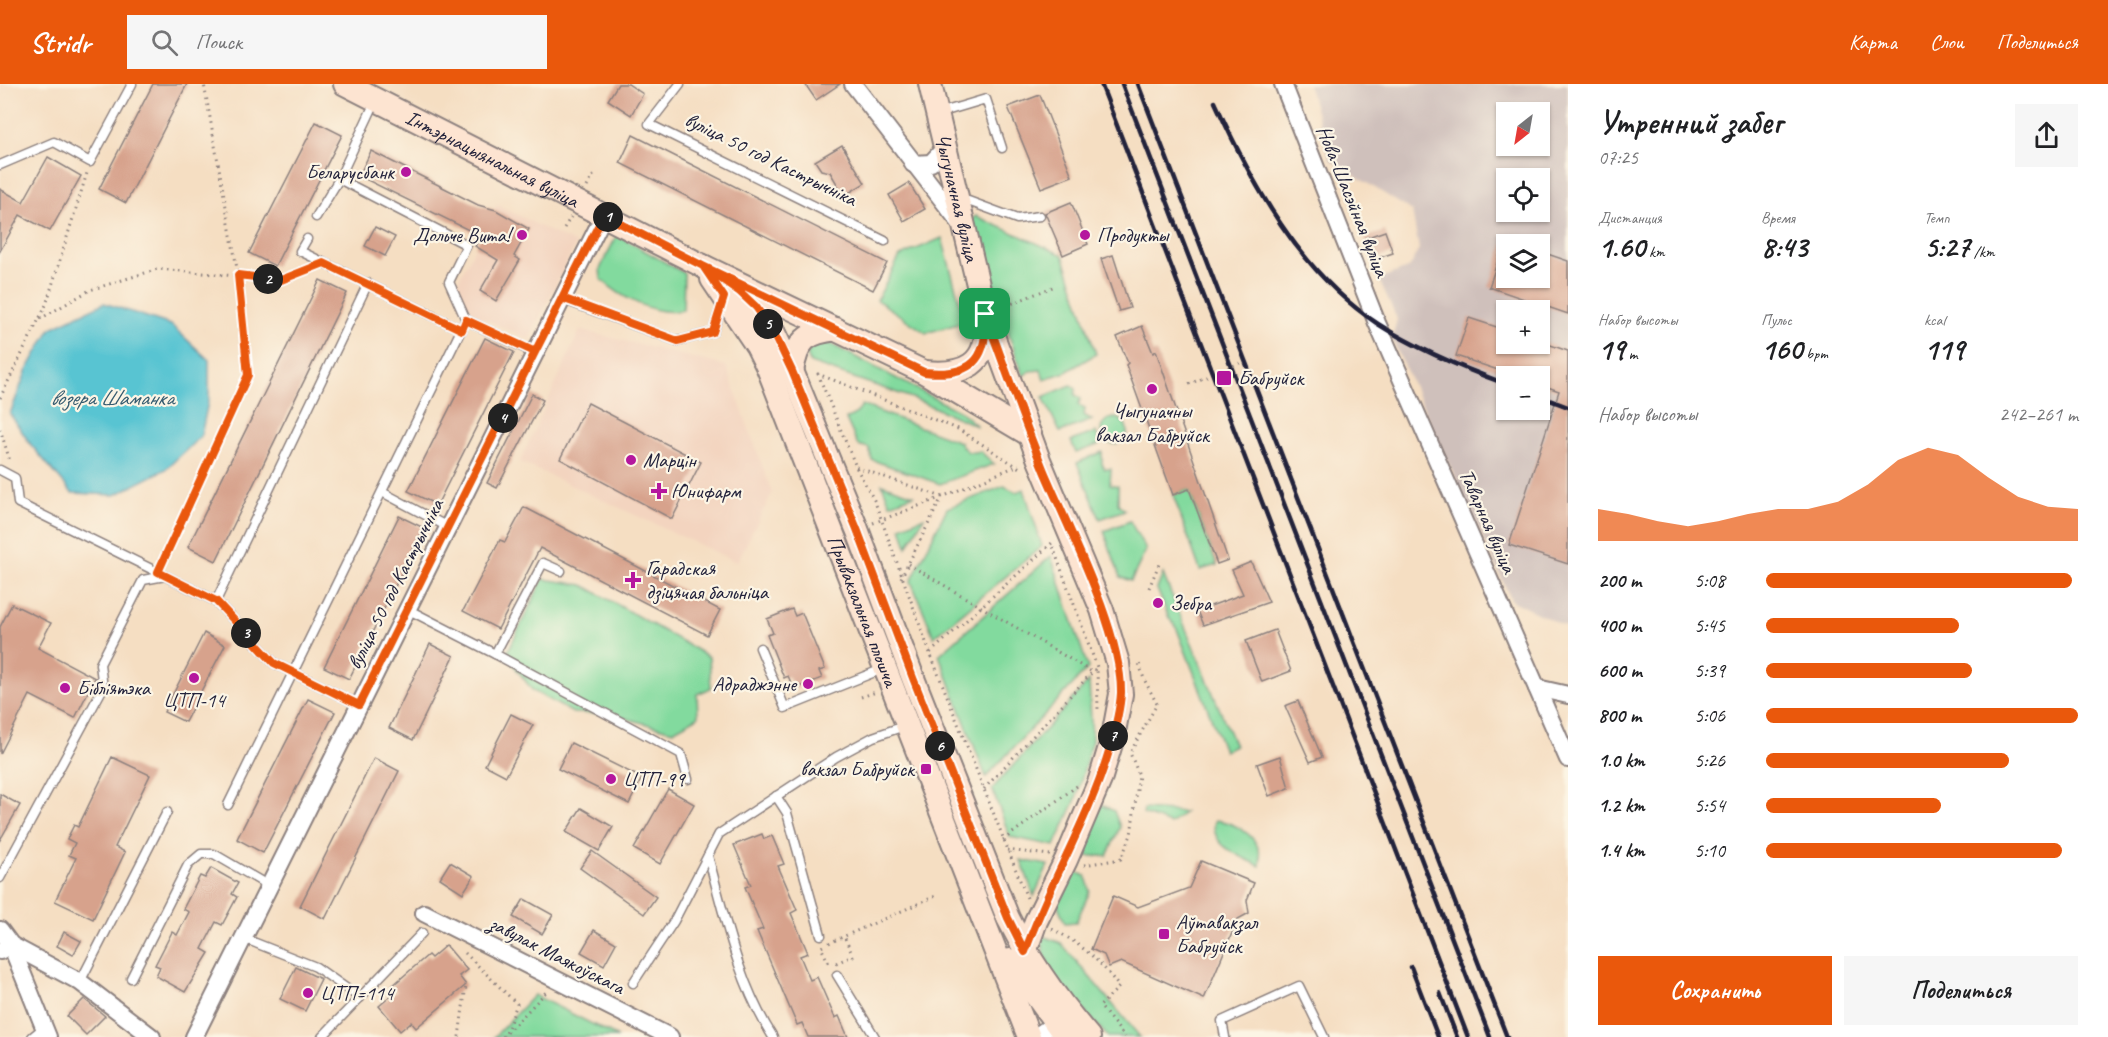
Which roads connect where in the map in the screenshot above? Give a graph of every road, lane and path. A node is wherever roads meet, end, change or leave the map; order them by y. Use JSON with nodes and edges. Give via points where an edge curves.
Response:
{"nodes":[{"id":1,"x":132,"y":84,"type":"edge"},
{"id":2,"x":204,"y":84,"type":"edge"},
{"id":3,"x":345,"y":84,"type":"edge"},
{"id":4,"x":680,"y":84,"type":"edge"},
{"id":5,"x":853,"y":84,"type":"edge"},
{"id":6,"x":930,"y":84,"type":"edge"},
{"id":7,"x":1283,"y":84,"type":"edge"},
{"id":8,"x":376,"y":99,"type":"junction"},
{"id":9,"x":936,"y":114,"type":"junction"},
{"id":10,"x":1002,"y":148,"type":"dead end"},
{"id":11,"x":944,"y":149,"type":"junction"},
{"id":12,"x":90,"y":162,"type":"junction"},
{"id":13,"x":913,"y":164,"type":"junction"},
{"id":14,"x":0,"y":165,"type":"edge"},
{"id":15,"x":339,"y":179,"type":"junction"},
{"id":16,"x":955,"y":197,"type":"junction"},
{"id":17,"x":604,"y":215,"type":"junction"},
{"id":18,"x":1040,"y":216,"type":"dead end"},
{"id":19,"x":316,"y":217,"type":"dead end"},
{"id":20,"x":962,"y":225,"type":"junction"},
{"id":21,"x":307,"y":239,"type":"dead end"},
{"id":22,"x":885,"y":241,"type":"dead end"},
{"id":23,"x":324,"y":263,"type":"junction"},
{"id":24,"x":703,"y":266,"type":"junction"},
{"id":25,"x":238,"y":275,"type":"junction"},
{"id":26,"x":368,"y":283,"type":"junction"},
{"id":27,"x":1055,"y":286,"type":"dead end"},
{"id":28,"x":724,"y":297,"type":"junction"},
{"id":29,"x":562,"y":298,"type":"junction"},
{"id":30,"x":1368,"y":300,"type":"joint"},
{"id":31,"x":985,"y":314,"type":"junction"},
{"id":32,"x":40,"y":319,"type":"junction"},
{"id":33,"x":466,"y":320,"type":"junction"},
{"id":34,"x":836,"y":329,"type":"junction"},
{"id":35,"x":462,"y":330,"type":"junction"},
{"id":36,"x":535,"y":352,"type":"junction"},
{"id":37,"x":1242,"y":362,"type":"dead end"},
{"id":38,"x":792,"y":371,"type":"junction"},
{"id":39,"x":924,"y":372,"type":"junction"},
{"id":40,"x":1189,"y":384,"type":"dead end"},
{"id":41,"x":0,"y":398,"type":"edge"},
{"id":42,"x":0,"y":429,"type":"edge"},
{"id":43,"x":1030,"y":435,"type":"junction"},
{"id":44,"x":1019,"y":465,"type":"junction"},
{"id":45,"x":856,"y":466,"type":"junction"},
{"id":46,"x":0,"y":470,"type":"edge"},
{"id":47,"x":1024,"y":474,"type":"dead end"},
{"id":48,"x":15,"y":477,"type":"junction"},
{"id":49,"x":382,"y":492,"type":"junction"},
{"id":50,"x":942,"y":497,"type":"junction"},
{"id":51,"x":881,"y":520,"type":"junction"},
{"id":52,"x":448,"y":527,"type":"junction"},
{"id":53,"x":1048,"y":533,"type":"dead end"},
{"id":54,"x":1052,"y":543,"type":"junction"},
{"id":55,"x":908,"y":564,"type":"junction"},
{"id":56,"x":1159,"y":564,"type":"dead end"},
{"id":57,"x":561,"y":571,"type":"dead end"},
{"id":58,"x":162,"y":574,"type":"junction"},
{"id":59,"x":901,"y":578,"type":"junction"},
{"id":60,"x":1149,"y":588,"type":"dead end"},
{"id":61,"x":216,"y":601,"type":"junction"},
{"id":62,"x":982,"y":607,"type":"junction"},
{"id":63,"x":407,"y":609,"type":"junction"},
{"id":64,"x":760,"y":648,"type":"dead end"},
{"id":65,"x":930,"y":653,"type":"junction"},
{"id":66,"x":495,"y":654,"type":"junction"},
{"id":67,"x":1096,"y":667,"type":"junction"},
{"id":68,"x":885,"y":668,"type":"junction"},
{"id":69,"x":294,"y":672,"type":"junction"},
{"id":70,"x":1092,"y":672,"type":"junction"},
{"id":71,"x":1144,"y":679,"type":"dead end"},
{"id":72,"x":1537,"y":688,"type":"junction"},
{"id":73,"x":1568,"y":695,"type":"edge"},
{"id":74,"x":359,"y":705,"type":"junction"},
{"id":75,"x":1098,"y":718,"type":"dead end"},
{"id":76,"x":908,"y":724,"type":"junction"},
{"id":77,"x":1568,"y":759,"type":"edge"},
{"id":78,"x":688,"y":779,"type":"dead end"},
{"id":79,"x":1082,"y":782,"type":"dead end"},
{"id":80,"x":984,"y":789,"type":"junction"},
{"id":81,"x":776,"y":796,"type":"junction"},
{"id":82,"x":228,"y":805,"type":"dead end"},
{"id":83,"x":167,"y":812,"type":"dead end"},
{"id":84,"x":1003,"y":840,"type":"junction"},
{"id":85,"x":1007,"y":849,"type":"junction"},
{"id":86,"x":708,"y":856,"type":"junction"},
{"id":87,"x":1059,"y":856,"type":"dead end"},
{"id":88,"x":1080,"y":866,"type":"dead end"},
{"id":89,"x":0,"y":878,"type":"edge"},
{"id":90,"x":269,"y":886,"type":"junction"},
{"id":91,"x":938,"y":896,"type":"dead end"},
{"id":92,"x":424,"y":913,"type":"dead end"},
{"id":93,"x":1036,"y":921,"type":"junction"},
{"id":94,"x":0,"y":930,"type":"edge"},
{"id":95,"x":990,"y":932,"type":"junction"},
{"id":96,"x":422,"y":933,"type":"dead end"},
{"id":97,"x":821,"y":934,"type":"dead end"},
{"id":98,"x":844,"y":936,"type":"junction"},
{"id":99,"x":243,"y":938,"type":"junction"},
{"id":100,"x":5,"y":948,"type":"edge"},
{"id":101,"x":461,"y":948,"type":"dead end"},
{"id":102,"x":1025,"y":952,"type":"junction"},
{"id":103,"x":837,"y":975,"type":"dead end"},
{"id":104,"x":131,"y":978,"type":"dead end"},
{"id":105,"x":557,"y":981,"type":"junction"},
{"id":106,"x":80,"y":982,"type":"junction"},
{"id":107,"x":633,"y":983,"type":"dead end"},
{"id":108,"x":466,"y":985,"type":"dead end"},
{"id":109,"x":360,"y":998,"type":"junction"},
{"id":110,"x":1063,"y":1025,"type":"edge"},
{"id":111,"x":41,"y":1034,"type":"edge"},
{"id":112,"x":504,"y":1036,"type":"edge"},
{"id":113,"x":152,"y":1037,"type":"edge"},
{"id":114,"x":194,"y":1037,"type":"edge"},
{"id":115,"x":322,"y":1037,"type":"edge"},
{"id":116,"x":459,"y":1037,"type":"edge"},
{"id":117,"x":670,"y":1037,"type":"edge"},
{"id":118,"x":773,"y":1037,"type":"edge"},
{"id":119,"x":875,"y":1037,"type":"edge"},
{"id":120,"x":1029,"y":1037,"type":"edge"},
{"id":121,"x":1035,"y":1037,"type":"edge"},
{"id":122,"x":1089,"y":1037,"type":"edge"},
{"id":123,"x":1125,"y":1037,"type":"edge"},
{"id":124,"x":1225,"y":1037,"type":"edge"},
{"id":125,"x":1324,"y":1037,"type":"edge"}],
"edges":[{"from":1,"to":12,"type":"lane"},
{"from":2,"to":25,"type":"path"},
{"from":3,"to":8,"type":"main road","name":"Інтэрнацыянальная вуліца"},
{"from":4,"to":22,"type":"lane","name":"вуліца 50 год Кастрычніка","via":[[650,124]]},
{"from":5,"to":13,"type":"street"},
{"from":6,"to":9,"type":"main road","name":"Чыгуначная вуліца"},
{"from":7,"to":30,"type":"street","name":"Нова-Шасэйная вуліца"},
{"from":8,"to":15,"type":"lane"},
{"from":8,"to":17,"type":"main road","name":"Інтэрнацыянальная вуліца"},
{"from":9,"to":10,"type":"lane","via":[[986,99]]},
{"from":9,"to":11,"type":"main road","name":"Чыгуначная вуліца"},
{"from":11,"to":13,"type":"street","via":[[931,163]]},
{"from":11,"to":16,"type":"main road","name":"Чыгуначная вуліца"},
{"from":12,"to":14,"type":"lane","via":[[54,142]]},
{"from":12,"to":32,"type":"path"},
{"from":13,"to":20,"type":"street"},
{"from":15,"to":19,"type":"lane"},
{"from":15,"to":33,"type":"lane","via":[[467,245],[449,282]]},
{"from":16,"to":18,"type":"lane","via":[[1017,219]]},
{"from":16,"to":20,"type":"main road","name":"Чыгуначная вуліца"},
{"from":17,"to":24,"type":"main road","name":"Інтэрнацыянальная вуліца"},
{"from":17,"to":29,"type":"street","name":"вуліца 50 год Кастрычніка"},
{"from":20,"to":31,"type":"main road","name":"Чыгуначная вуліца"},
{"from":21,"to":23,"type":"lane","via":[[300,251]]},
{"from":23,"to":25,"type":"path","via":[[281,280]]},
{"from":23,"to":26,"type":"lane"},
{"from":24,"to":28,"type":"main road","name":"Інтэрнацыянальная вуліца"},
{"from":24,"to":34,"type":"main road"},
{"from":24,"to":38,"type":"main road","name":"Прывакзальная плошча","via":[[756,307],[773,331]]},
{"from":25,"to":32,"type":"path","via":[[158,269],[90,290]]},
{"from":25,"to":58,"type":"path","via":[[248,375]]},
{"from":26,"to":35,"type":"lane"},
{"from":26,"to":61,"type":"lane"},
{"from":27,"to":31,"type":"path"},
{"from":28,"to":29,"type":"lane","via":[[713,332],[678,341]]},
{"from":28,"to":68,"type":"main road","name":"Прывакзальная плошча","via":[[768,368]]},
{"from":29,"to":36,"type":"street","name":"вуліца 50 год Кастрычніка"},
{"from":30,"to":72,"type":"street","name":"Таварная вуліца"},
{"from":31,"to":39,"type":"main road","via":[[985,347],[972,365],[946,374]]},
{"from":31,"to":43,"type":"main road","name":"Чыгуначная вуліца"},
{"from":32,"to":41,"type":"path"},
{"from":33,"to":35,"type":"lane"},
{"from":33,"to":36,"type":"lane"},
{"from":34,"to":38,"type":"main road","via":[[814,332],[803,341],[795,354]]},
{"from":34,"to":39,"type":"main road"},
{"from":35,"to":49,"type":"lane"},
{"from":36,"to":52,"type":"street","name":"вуліца 50 год Кастрычніка"},
{"from":37,"to":40,"type":"path"},
{"from":38,"to":102,"type":"main road","name":"Прывакзальная плошча","via":[[1008,918]]},
{"from":39,"to":43,"type":"main road"},
{"from":42,"to":48,"type":"path"},
{"from":43,"to":93,"type":"main road","name":"Чыгуначная вуліца","via":[[1102,610],[1118,663],[1121,694],[1100,780]]},
{"from":44,"to":45,"type":"path","via":[[958,429],[818,374]]},
{"from":44,"to":47,"type":"path"},
{"from":44,"to":50,"type":"path"},
{"from":45,"to":50,"type":"path"},
{"from":45,"to":51,"type":"path"},
{"from":46,"to":48,"type":"lane"},
{"from":48,"to":58,"type":"lane","via":[[18,503]]},
{"from":49,"to":52,"type":"lane"},
{"from":49,"to":69,"type":"lane"},
{"from":50,"to":51,"type":"path"},
{"from":50,"to":55,"type":"path"},
{"from":51,"to":59,"type":"path"},
{"from":52,"to":63,"type":"street","name":"вуліца 50 год Кастрычніка"},
{"from":53,"to":54,"type":"path"},
{"from":54,"to":62,"type":"path"},
{"from":54,"to":67,"type":"path"},
{"from":55,"to":59,"type":"path"},
{"from":55,"to":62,"type":"path"},
{"from":56,"to":60,"type":"path"},
{"from":57,"to":66,"type":"lane","via":[[543,563]]},
{"from":58,"to":61,"type":"lane"},
{"from":58,"to":89,"type":"lane","via":[[143,580],[100,664],[103,688]]},
{"from":59,"to":65,"type":"path"},
{"from":61,"to":69,"type":"lane","via":[[274,663]]},
{"from":62,"to":65,"type":"path"},
{"from":62,"to":70,"type":"path"},
{"from":63,"to":66,"type":"lane"},
{"from":63,"to":74,"type":"street","name":"вуліца 50 год Кастрычніка"},
{"from":64,"to":68,"type":"lane","via":[[785,708]]},
{"from":65,"to":80,"type":"path"},
{"from":66,"to":78,"type":"lane","via":[[681,754]]},
{"from":67,"to":70,"type":"path"},
{"from":67,"to":75,"type":"path"},
{"from":68,"to":76,"type":"main road","name":"Прывакзальная плошча"},
{"from":69,"to":74,"type":"lane"},
{"from":69,"to":82,"type":"lane"},
{"from":70,"to":80,"type":"path"},
{"from":71,"to":88,"type":"path","via":[[1157,704],[1130,753],[1139,775],[1131,835],[1121,859]]},
{"from":72,"to":73,"type":"street"},
{"from":72,"to":77,"type":"street","name":"Таварная вуліца"},
{"from":74,"to":90,"type":"street","name":"вуліца 50 год Кастрычніка"},
{"from":76,"to":81,"type":"lane","via":[[873,737]]},
{"from":76,"to":95,"type":"main road","name":"Прывакзальная плошча"},
{"from":79,"to":84,"type":"path"},
{"from":80,"to":84,"type":"path"},
{"from":81,"to":86,"type":"lane","via":[[719,834]]},
{"from":81,"to":97,"type":"lane","via":[[787,813]]},
{"from":83,"to":106,"type":"lane"},
{"from":84,"to":85,"type":"path"},
{"from":85,"to":87,"type":"path"},
{"from":85,"to":93,"type":"path"},
{"from":86,"to":107,"type":"lane","via":[[674,921]]},
{"from":86,"to":118,"type":"lane","via":[[734,954]]},
{"from":90,"to":99,"type":"street","name":"вуліца 50 год Кастрычніка"},
{"from":90,"to":104,"type":"lane","via":[[214,854],[201,854],[188,865]]},
{"from":91,"to":98,"type":"path"},
{"from":92,"to":105,"type":"street","name":"завулак Маякоўскага"},
{"from":93,"to":102,"type":"main road","name":"Чыгуначная вуліца"},
{"from":93,"to":123,"type":"path","via":[[1078,942],[1108,972],[1119,987],[1100,1006]]},
{"from":94,"to":100,"type":"street"},
{"from":95,"to":110,"type":"main road"},
{"from":95,"to":120,"type":"main road"},
{"from":96,"to":109,"type":"lane"},
{"from":98,"to":98,"type":"path","via":[[821,947],[830,966],[853,956]]},
{"from":99,"to":109,"type":"lane","via":[[316,967]]},
{"from":99,"to":114,"type":"street","name":"вуліца 50 год Кастрычніка"},
{"from":100,"to":106,"type":"street"},
{"from":100,"to":111,"type":"street"},
{"from":101,"to":112,"type":"path","via":[[517,1004]]},
{"from":102,"to":110,"type":"main road","name":"Прывакзальная плошча"},
{"from":103,"to":119,"type":"lane"},
{"from":105,"to":112,"type":"path"},
{"from":105,"to":117,"type":"street","name":"завулак Маякоўскага"},
{"from":106,"to":113,"type":"street"},
{"from":108,"to":116,"type":"path"},
{"from":109,"to":115,"type":"lane"},
{"from":110,"to":121,"type":"street"},
{"from":110,"to":122,"type":"main road"},
{"from":124,"to":125,"type":"lane","via":[[1222,1021],[1299,986]]}]}
